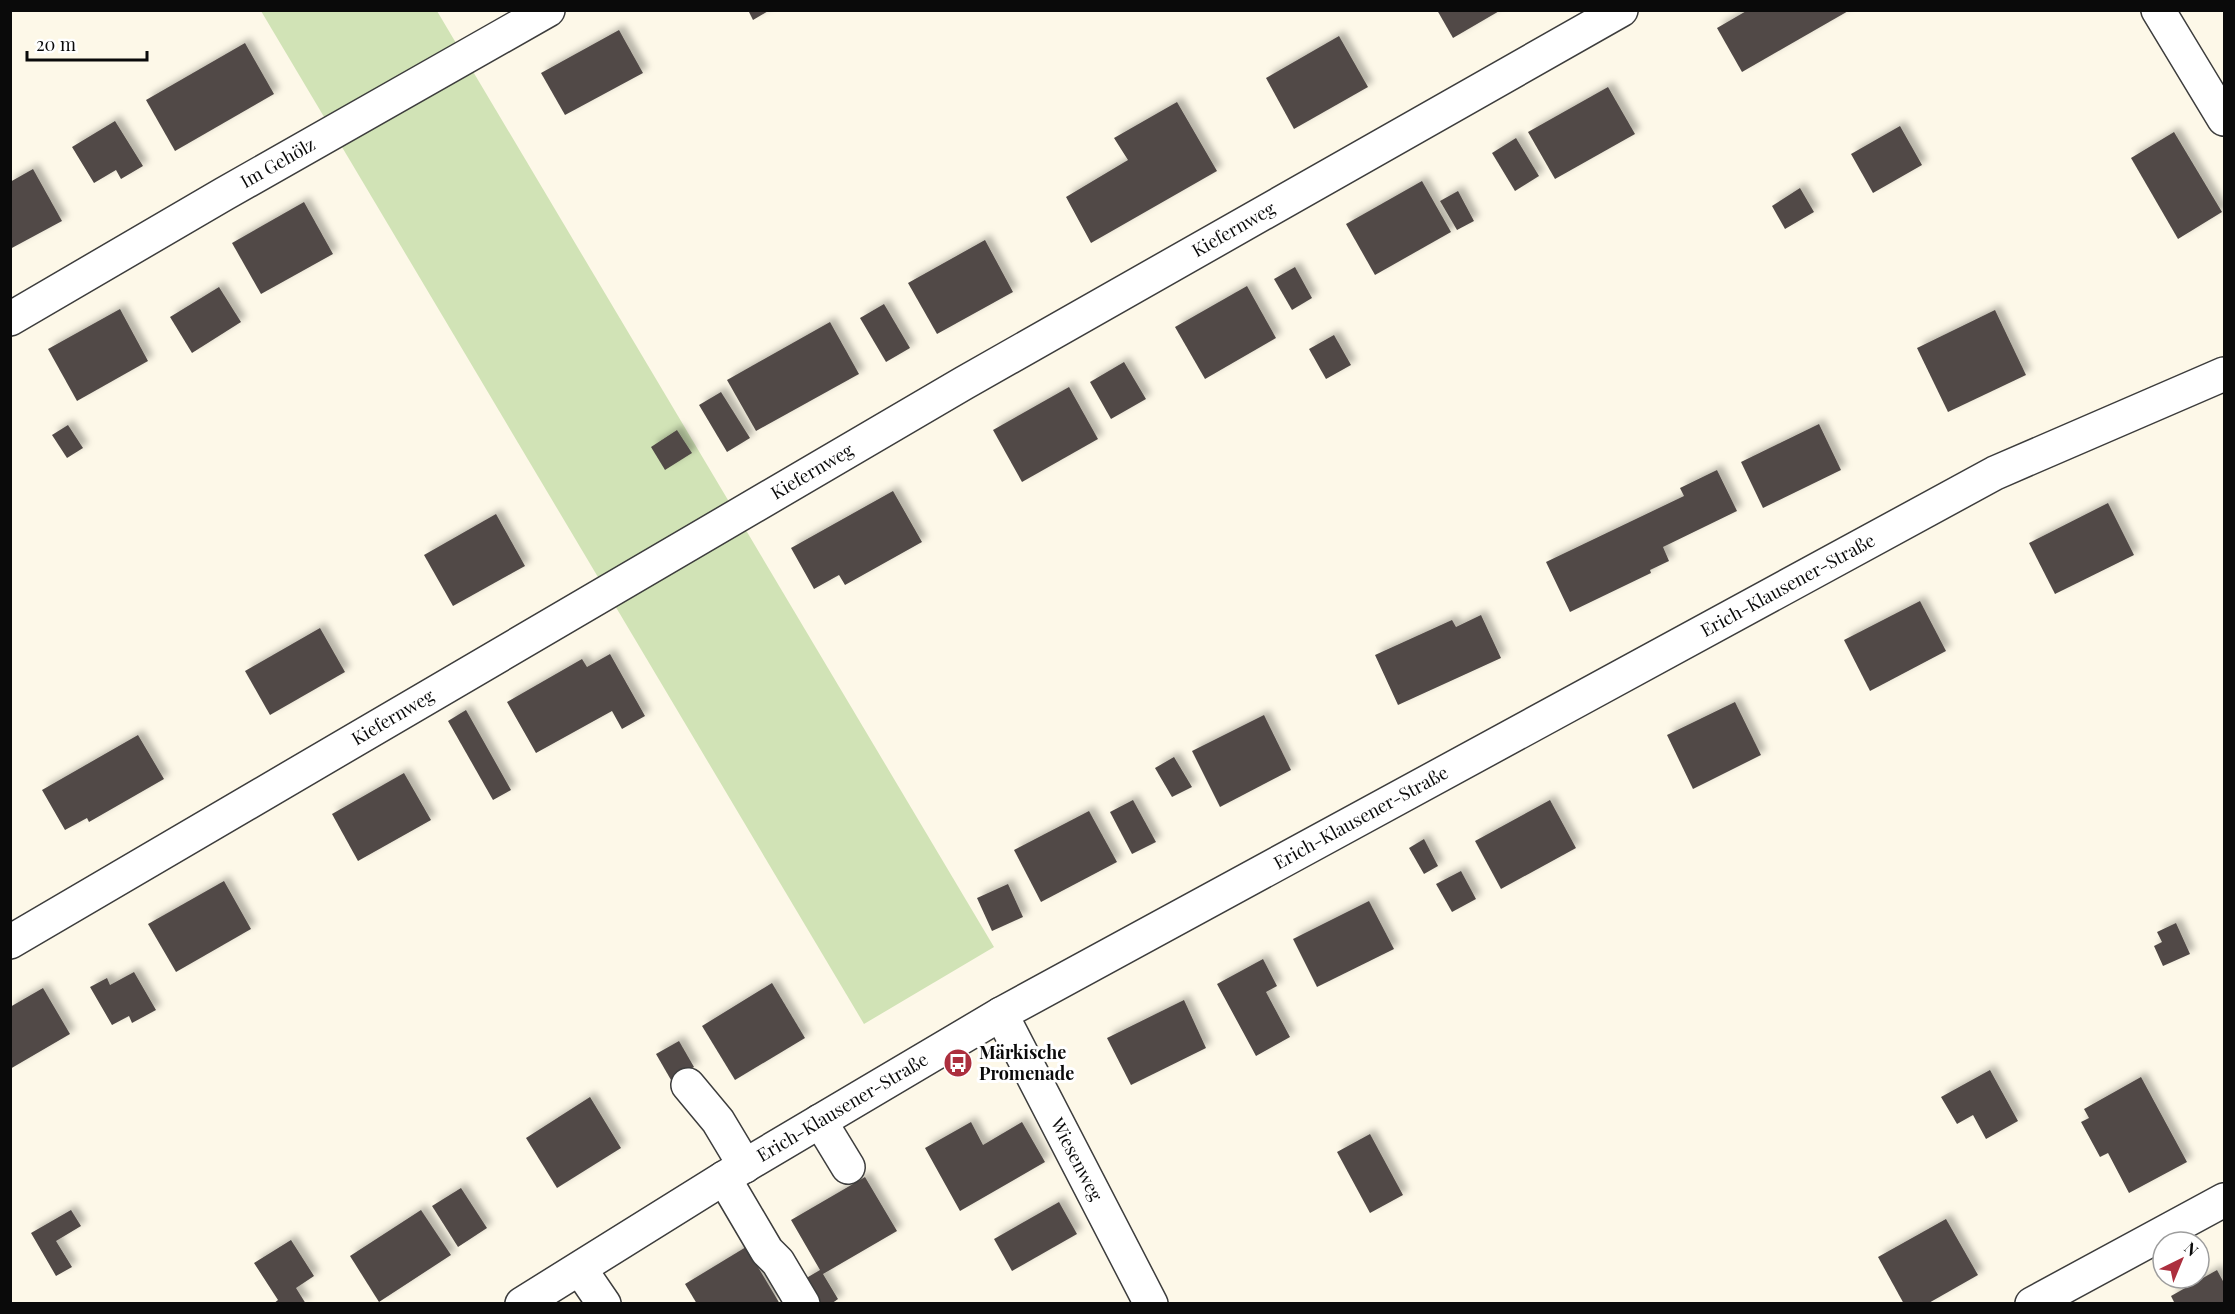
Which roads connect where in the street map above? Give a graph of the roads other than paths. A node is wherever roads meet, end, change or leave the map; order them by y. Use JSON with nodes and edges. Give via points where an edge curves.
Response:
{"nodes":[{"id":1,"x":548,"y":10,"type":"edge"},
{"id":2,"x":1621,"y":10,"type":"edge"},
{"id":3,"x":2158,"y":10,"type":"edge"},
{"id":4,"x":2224,"y":119,"type":"edge"},
{"id":5,"x":10,"y":319,"type":"edge"},
{"id":6,"x":2224,"y":374,"type":"edge"},
{"id":7,"x":10,"y":942,"type":"edge"},
{"id":8,"x":1001,"y":1014,"type":"junction"},
{"id":9,"x":688,"y":1085,"type":"dead end"},
{"id":10,"x":820,"y":1121,"type":"junction"},
{"id":11,"x":848,"y":1167,"type":"dead end"},
{"id":12,"x":735,"y":1172,"type":"junction"},
{"id":13,"x":2224,"y":1200,"type":"edge"},
{"id":14,"x":580,"y":1269,"type":"junction"},
{"id":15,"x":1150,"y":1303,"type":"edge"},
{"id":16,"x":522,"y":1304,"type":"edge"},
{"id":17,"x":604,"y":1304,"type":"edge"},
{"id":18,"x":803,"y":1304,"type":"edge"},
{"id":19,"x":2031,"y":1304,"type":"edge"}],
"edges":[{"from":1,"to":5,"type":"street","name":"Im Gehölz"},
{"from":2,"to":7,"type":"street","name":"Kiefernweg","via":[[964,383]]},
{"from":3,"to":4,"type":"street"},
{"from":6,"to":8,"type":"street","name":"Erich-Klausener-Straße","via":[[1995,473]]},
{"from":8,"to":10,"type":"street","name":"Erich-Klausener-Straße"},
{"from":8,"to":15,"type":"street","name":"Wiesenweg"},
{"from":9,"to":12,"type":"street","via":[[718,1120]]},
{"from":10,"to":11,"type":"street"},
{"from":10,"to":12,"type":"street","name":"Erich-Klausener-Straße"},
{"from":12,"to":14,"type":"street","name":"Erich-Klausener-Straße"},
{"from":12,"to":18,"type":"street","via":[[767,1251]]},
{"from":13,"to":19,"type":"street"},
{"from":14,"to":16,"type":"street","name":"Erich-Klausener-Straße"},
{"from":14,"to":17,"type":"street"}]}
